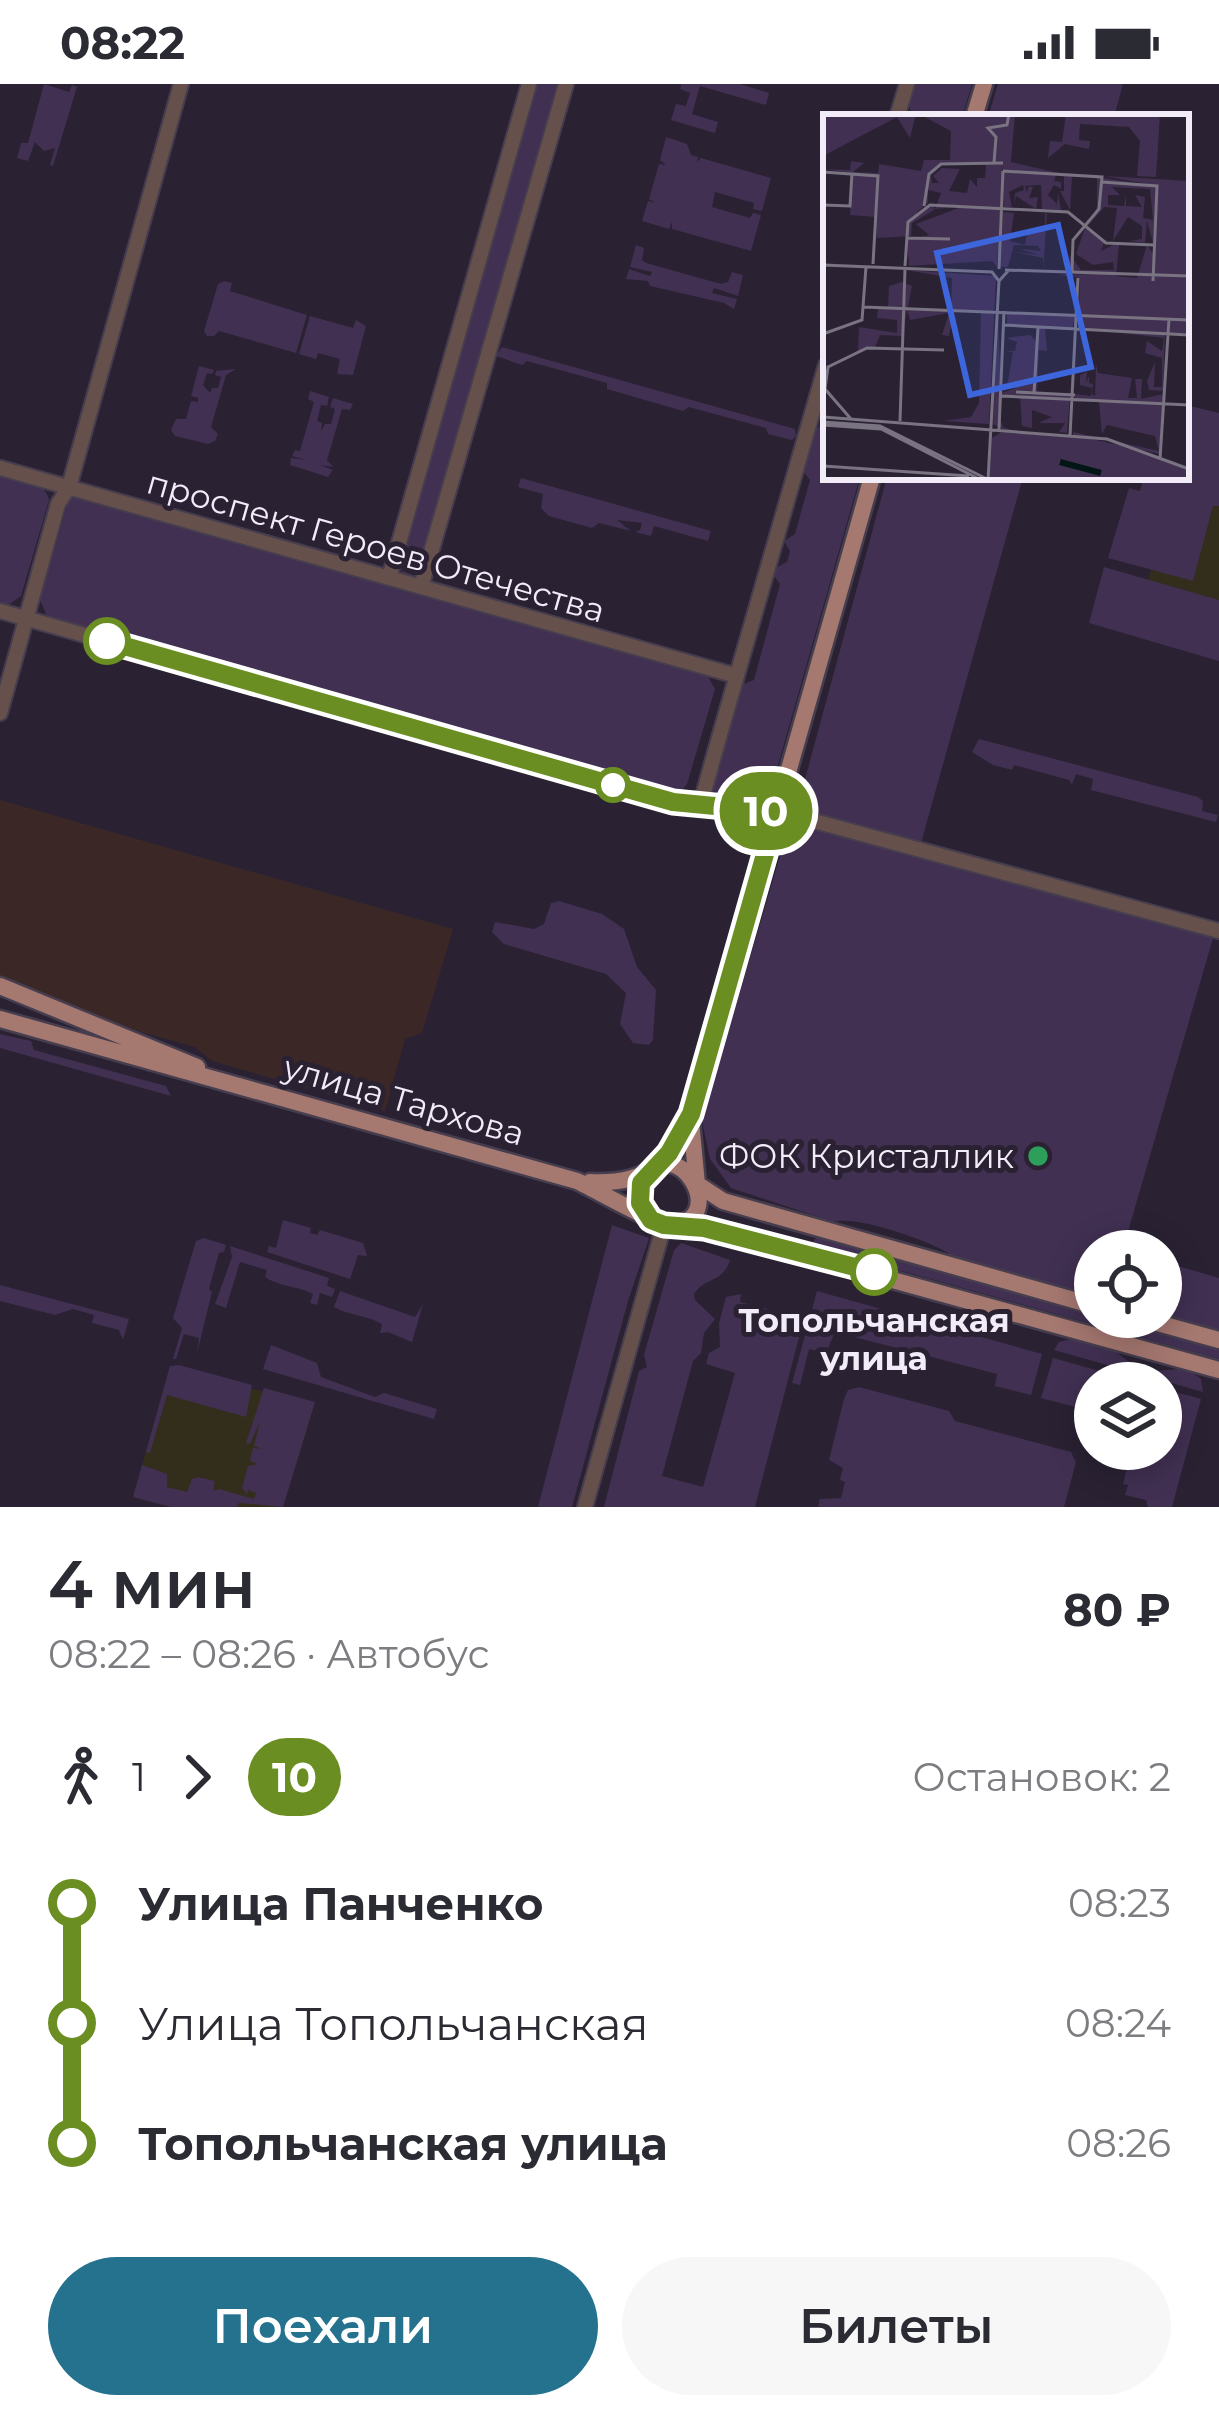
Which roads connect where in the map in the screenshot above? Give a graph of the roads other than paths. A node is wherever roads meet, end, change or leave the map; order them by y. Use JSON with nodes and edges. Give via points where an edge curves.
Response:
{"nodes":[{"id":1,"x":182,"y":84,"type":"edge"},
{"id":2,"x":529,"y":84,"type":"edge"},
{"id":3,"x":566,"y":84,"type":"edge"},
{"id":4,"x":907,"y":84,"type":"edge"},
{"id":5,"x":984,"y":84,"type":"edge"},
{"id":6,"x":898,"y":114,"type":"edge"},
{"id":7,"x":975,"y":114,"type":"edge"},
{"id":8,"x":823,"y":375,"type":"edge"},
{"id":9,"x":0,"y":467,"type":"edge"},
{"id":10,"x":871,"y":480,"type":"edge"},
{"id":11,"x":69,"y":487,"type":"junction"},
{"id":12,"x":389,"y":578,"type":"junction"},
{"id":13,"x":421,"y":587,"type":"junction"},
{"id":14,"x":0,"y":611,"type":"edge"},
{"id":15,"x":27,"y":618,"type":"junction"},
{"id":16,"x":737,"y":676,"type":"junction"},
{"id":17,"x":0,"y":713,"type":"edge"},
{"id":18,"x":706,"y":807,"type":"junction"},
{"id":19,"x":777,"y":812,"type":"junction"},
{"id":20,"x":1219,"y":931,"type":"edge"},
{"id":21,"x":0,"y":986,"type":"edge"},
{"id":22,"x":0,"y":1019,"type":"edge"},
{"id":23,"x":213,"y":1076,"type":"junction"},
{"id":24,"x":691,"y":1114,"type":"junction"},
{"id":25,"x":650,"y":1172,"type":"junction"},
{"id":26,"x":577,"y":1181,"type":"junction"},
{"id":27,"x":697,"y":1184,"type":"junction"},
{"id":28,"x":646,"y":1215,"type":"junction"},
{"id":29,"x":669,"y":1225,"type":"junction"},
{"id":30,"x":810,"y":1227,"type":"junction"},
{"id":31,"x":802,"y":1253,"type":"junction"},
{"id":32,"x":1074,"y":1300,"type":"edge"},
{"id":33,"x":1182,"y":1330,"type":"edge"},
{"id":34,"x":1219,"y":1340,"type":"edge"},
{"id":35,"x":1219,"y":1370,"type":"edge"},
{"id":36,"x":585,"y":1507,"type":"edge"}],
"edges":[{"from":1,"to":11,"type":"street"},
{"from":2,"to":12,"type":"street"},
{"from":3,"to":13,"type":"street"},
{"from":4,"to":6,"type":"street"},
{"from":5,"to":7,"type":"main road"},
{"from":8,"to":16,"type":"street"},
{"from":9,"to":11,"type":"street","name":"проспект Героев Отечества"},
{"from":10,"to":19,"type":"main road"},
{"from":11,"to":12,"type":"street","name":"проспект Героев Отечества"},
{"from":11,"to":15,"type":"street"},
{"from":12,"to":13,"type":"street","name":"проспект Героев Отечества"},
{"from":13,"to":16,"type":"street","name":"проспект Героев Отечества"},
{"from":14,"to":15,"type":"street"},
{"from":15,"to":17,"type":"street"},
{"from":15,"to":18,"type":"street"},
{"from":16,"to":18,"type":"street"},
{"from":18,"to":19,"type":"street"},
{"from":19,"to":20,"type":"street"},
{"from":19,"to":24,"type":"main road"},
{"from":21,"to":23,"type":"main road","name":"улица Тархова"},
{"from":22,"to":23,"type":"main road","name":"улица Тархова"},
{"from":23,"to":26,"type":"main road","name":"улица Тархова"},
{"from":24,"to":25,"type":"main road"},
{"from":24,"to":27,"type":"main road"},
{"from":25,"to":26,"type":"main road","name":"улица Тархова","via":[[618,1183]]},
{"from":25,"to":27,"type":"main road","via":[[676,1166]]},
{"from":25,"to":28,"type":"main road","via":[[639,1197]]},
{"from":26,"to":28,"type":"main road","name":"улица Тархова"},
{"from":27,"to":29,"type":"main road","via":[[695,1210]]},
{"from":27,"to":30,"type":"main road","via":[[734,1206]]},
{"from":28,"to":29,"type":"main road"},
{"from":29,"to":31,"type":"main road"},
{"from":29,"to":36,"type":"street"},
{"from":30,"to":31,"type":"main road"},
{"from":30,"to":32,"type":"main road"},
{"from":31,"to":35,"type":"main road"},
{"from":33,"to":34,"type":"main road"}]}
